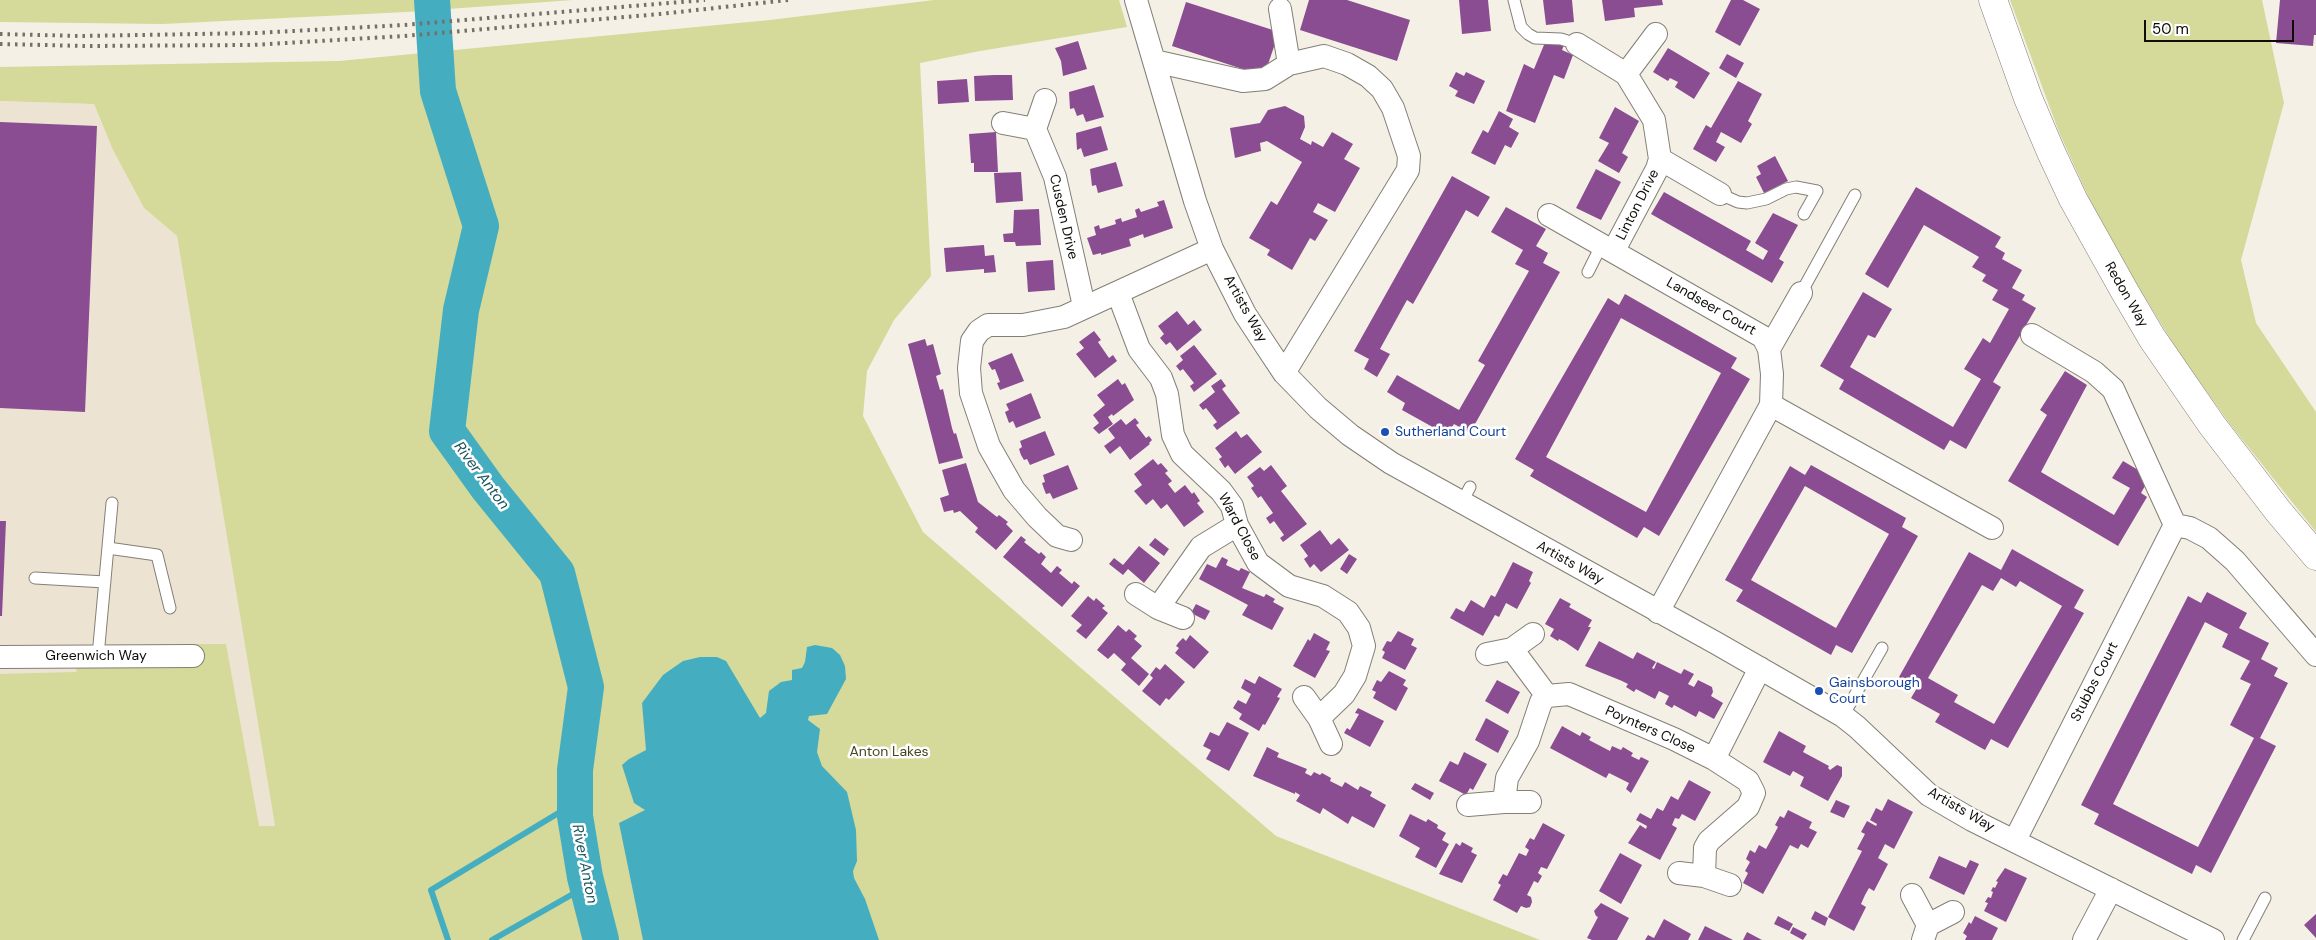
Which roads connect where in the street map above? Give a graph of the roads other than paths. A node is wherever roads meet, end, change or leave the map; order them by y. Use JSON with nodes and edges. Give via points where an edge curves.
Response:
{"nodes":[{"id":1,"x":1514,"y":0,"type":"edge"},
{"id":2,"x":1993,"y":0,"type":"edge"},
{"id":3,"x":1280,"y":9,"type":"dead end"},
{"id":4,"x":1139,"y":10,"type":"edge"},
{"id":5,"x":1656,"y":34,"type":"dead end"},
{"id":6,"x":1578,"y":44,"type":"joint"},
{"id":7,"x":1154,"y":62,"type":"junction"},
{"id":8,"x":1289,"y":64,"type":"junction"},
{"id":9,"x":1626,"y":74,"type":"junction"},
{"id":10,"x":1046,"y":100,"type":"dead end"},
{"id":11,"x":1003,"y":122,"type":"dead end"},
{"id":12,"x":1036,"y":129,"type":"junction"},
{"id":13,"x":1660,"y":159,"type":"junction"},
{"id":14,"x":1720,"y":194,"type":"joint"},
{"id":15,"x":1855,"y":195,"type":"dead end"},
{"id":16,"x":1804,"y":214,"type":"dead end"},
{"id":17,"x":1549,"y":215,"type":"dead end"},
{"id":18,"x":1608,"y":247,"type":"junction"},
{"id":19,"x":1212,"y":249,"type":"junction"},
{"id":20,"x":1588,"y":272,"type":"dead end"},
{"id":21,"x":1801,"y":292,"type":"joint"},
{"id":22,"x":1118,"y":293,"type":"junction"},
{"id":23,"x":1084,"y":306,"type":"junction"},
{"id":24,"x":2032,"y":335,"type":"dead end"},
{"id":25,"x":1769,"y":349,"type":"junction"},
{"id":26,"x":1284,"y":372,"type":"junction"},
{"id":27,"x":1771,"y":405,"type":"junction"},
{"id":28,"x":112,"y":503,"type":"dead end"},
{"id":29,"x":1237,"y":524,"type":"junction"},
{"id":30,"x":2175,"y":525,"type":"junction"},
{"id":31,"x":1992,"y":528,"type":"dead end"},
{"id":32,"x":1071,"y":540,"type":"dead end"},
{"id":33,"x":108,"y":548,"type":"junction"},
{"id":34,"x":2316,"y":556,"type":"edge"},
{"id":35,"x":34,"y":578,"type":"dead end"},
{"id":36,"x":105,"y":582,"type":"junction"},
{"id":37,"x":1136,"y":594,"type":"dead end"},
{"id":38,"x":170,"y":608,"type":"dead end"},
{"id":39,"x":1158,"y":608,"type":"junction"},
{"id":40,"x":1658,"y":612,"type":"junction"},
{"id":41,"x":1183,"y":618,"type":"dead end"},
{"id":42,"x":1533,"y":634,"type":"dead end"},
{"id":43,"x":1882,"y":648,"type":"dead end"},
{"id":44,"x":1512,"y":649,"type":"junction"},
{"id":45,"x":1487,"y":654,"type":"dead end"},
{"id":46,"x":2316,"y":655,"type":"edge"},
{"id":47,"x":98,"y":656,"type":"junction"},
{"id":48,"x":193,"y":656,"type":"dead end"},
{"id":49,"x":0,"y":657,"type":"edge"},
{"id":50,"x":1760,"y":668,"type":"junction"},
{"id":51,"x":1547,"y":696,"type":"junction"},
{"id":52,"x":1304,"y":697,"type":"dead end"},
{"id":53,"x":1843,"y":716,"type":"junction"},
{"id":54,"x":1319,"y":718,"type":"junction"},
{"id":55,"x":1331,"y":744,"type":"dead end"},
{"id":56,"x":1714,"y":759,"type":"junction"},
{"id":57,"x":1504,"y":802,"type":"junction"},
{"id":58,"x":1530,"y":802,"type":"dead end"},
{"id":59,"x":1468,"y":805,"type":"dead end"},
{"id":60,"x":2015,"y":840,"type":"junction"},
{"id":61,"x":1679,"y":873,"type":"dead end"},
{"id":62,"x":1704,"y":876,"type":"junction"},
{"id":63,"x":1730,"y":885,"type":"dead end"},
{"id":64,"x":2111,"y":889,"type":"junction"},
{"id":65,"x":1912,"y":895,"type":"dead end"},
{"id":66,"x":2264,"y":898,"type":"dead end"},
{"id":67,"x":1952,"y":912,"type":"dead end"},
{"id":68,"x":1926,"y":932,"type":"edge"},
{"id":69,"x":2084,"y":940,"type":"edge"},
{"id":70,"x":2213,"y":940,"type":"edge"},
{"id":71,"x":2243,"y":940,"type":"edge"}],
"edges":[{"from":1,"to":6,"type":"lane","via":[[1521,27],[1528,34]]},
{"from":2,"to":34,"type":"main road","name":"Redon Way","via":[[2051,152],[2124,292],[2212,425]]},
{"from":3,"to":8,"type":"street"},
{"from":4,"to":7,"type":"street","name":"Artists Way"},
{"from":5,"to":9,"type":"street"},
{"from":6,"to":9,"type":"street","name":"Linton Drive"},
{"from":7,"to":8,"type":"street","via":[[1243,82],[1265,79]]},
{"from":7,"to":19,"type":"street","name":"Artists Way"},
{"from":8,"to":26,"type":"street","via":[[1324,56],[1368,76],[1382,89],[1409,156],[1408,170]]},
{"from":9,"to":13,"type":"street","name":"Linton Drive","via":[[1654,120]]},
{"from":10,"to":12,"type":"street"},
{"from":11,"to":12,"type":"street"},
{"from":12,"to":23,"type":"street","name":"Cusden Drive","via":[[1055,176]]},
{"from":13,"to":14,"type":"street"},
{"from":13,"to":18,"type":"street","name":"Linton Drive","via":[[1657,169]]},
{"from":14,"to":16,"type":"lane","via":[[1747,203],[1766,199],[1786,188],[1817,191]]},
{"from":15,"to":21,"type":"lane"},
{"from":17,"to":18,"type":"street","name":"Landseer Court"},
{"from":18,"to":20,"type":"lane"},
{"from":18,"to":25,"type":"street","name":"Landseer Court","via":[[1762,337]]},
{"from":19,"to":22,"type":"street"},
{"from":19,"to":26,"type":"street","name":"Artists Way","via":[[1245,314]]},
{"from":21,"to":25,"type":"street"},
{"from":22,"to":23,"type":"street"},
{"from":22,"to":29,"type":"street","name":"Ward Close","via":[[1139,349],[1161,378],[1167,394],[1173,434],[1182,454],[1221,490],[1232,506]]},
{"from":23,"to":32,"type":"street","via":[[1064,317],[1045,322],[988,325],[972,341],[969,368],[970,394],[1001,470],[1037,517],[1057,536]]},
{"from":24,"to":30,"type":"street","via":[[2094,372],[2113,389]]},
{"from":25,"to":27,"type":"street"},
{"from":26,"to":40,"type":"street","name":"Artists Way","via":[[1318,408],[1391,463],[1466,494]]},
{"from":27,"to":31,"type":"street"},
{"from":27,"to":40,"type":"street"},
{"from":28,"to":33,"type":"lane"},
{"from":29,"to":39,"type":"street","via":[[1201,546]]},
{"from":29,"to":54,"type":"street","name":"Ward Close","via":[[1258,563],[1290,586],[1323,596],[1348,612],[1359,628],[1364,646],[1355,676],[1344,694]]},
{"from":30,"to":46,"type":"street","via":[[2190,528],[2209,538],[2235,561]]},
{"from":30,"to":60,"type":"street","name":"Stubbs Court"},
{"from":33,"to":36,"type":"lane"},
{"from":33,"to":38,"type":"lane","via":[[157,555]]},
{"from":35,"to":36,"type":"lane"},
{"from":36,"to":47,"type":"lane"},
{"from":37,"to":39,"type":"street"},
{"from":39,"to":41,"type":"street"},
{"from":40,"to":50,"type":"street","name":"Artists Way"},
{"from":42,"to":44,"type":"street"},
{"from":43,"to":53,"type":"lane"},
{"from":44,"to":45,"type":"street"},
{"from":44,"to":51,"type":"street"},
{"from":47,"to":48,"type":"street","name":"Greenwich Way"},
{"from":47,"to":49,"type":"street","name":"Greenwich Way"},
{"from":50,"to":53,"type":"street","name":"Artists Way"},
{"from":50,"to":56,"type":"street"},
{"from":51,"to":56,"type":"street","name":"Poynters Close","via":[[1569,694]]},
{"from":51,"to":57,"type":"street","via":[[1508,778]]},
{"from":52,"to":54,"type":"street"},
{"from":53,"to":60,"type":"street","name":"Artists Way","via":[[1929,795]]},
{"from":54,"to":55,"type":"street"},
{"from":56,"to":62,"type":"street","name":"Poynters Close","via":[[1748,781],[1754,793],[1744,813],[1706,844]]},
{"from":57,"to":58,"type":"street"},
{"from":57,"to":59,"type":"street"},
{"from":60,"to":64,"type":"street","name":"Artists Way"},
{"from":61,"to":62,"type":"street"},
{"from":62,"to":63,"type":"street"},
{"from":64,"to":69,"type":"street"},
{"from":64,"to":70,"type":"street","name":"Artists Way"},
{"from":65,"to":68,"type":"street"},
{"from":66,"to":71,"type":"lane"},
{"from":67,"to":68,"type":"street"}]}
